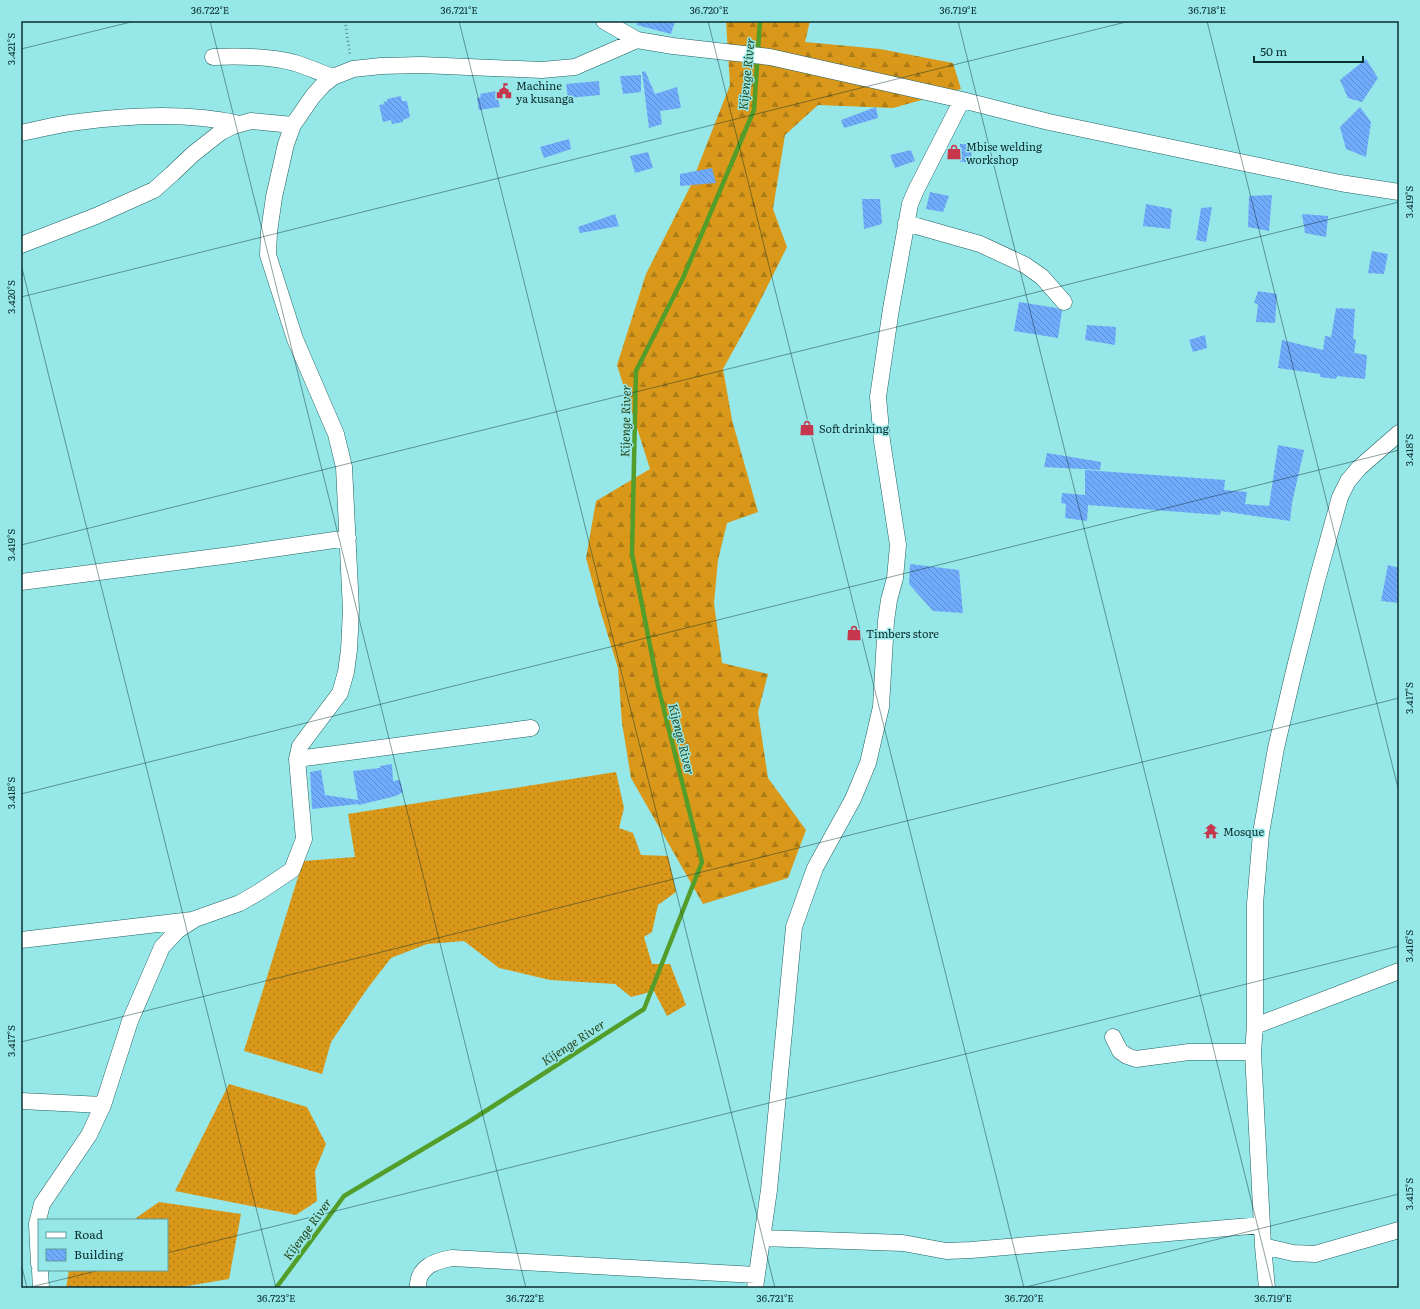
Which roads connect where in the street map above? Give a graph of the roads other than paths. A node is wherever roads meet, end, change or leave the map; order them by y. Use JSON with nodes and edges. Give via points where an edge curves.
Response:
{"nodes":[{"id":1,"x":604,"y":21,"type":"edge"},
{"id":2,"x":637,"y":40,"type":"junction"},
{"id":3,"x":212,"y":57,"type":"dead end"},
{"id":4,"x":333,"y":77,"type":"junction"},
{"id":5,"x":962,"y":100,"type":"junction"},
{"id":6,"x":240,"y":124,"type":"junction"},
{"id":7,"x":293,"y":125,"type":"junction"},
{"id":8,"x":21,"y":133,"type":"edge"},
{"id":9,"x":1399,"y":192,"type":"edge"},
{"id":10,"x":906,"y":223,"type":"junction"},
{"id":11,"x":21,"y":245,"type":"edge"},
{"id":12,"x":1064,"y":302,"type":"dead end"},
{"id":13,"x":1399,"y":433,"type":"edge"},
{"id":14,"x":348,"y":538,"type":"junction"},
{"id":15,"x":21,"y":582,"type":"edge"},
{"id":16,"x":531,"y":728,"type":"dead end"},
{"id":17,"x":297,"y":760,"type":"junction"},
{"id":18,"x":195,"y":919,"type":"junction"},
{"id":19,"x":21,"y":940,"type":"edge"},
{"id":20,"x":1399,"y":971,"type":"edge"},
{"id":21,"x":1255,"y":1026,"type":"junction"},
{"id":22,"x":1113,"y":1037,"type":"dead end"},
{"id":23,"x":1253,"y":1052,"type":"junction"},
{"id":24,"x":21,"y":1101,"type":"edge"},
{"id":25,"x":103,"y":1104,"type":"junction"},
{"id":26,"x":38,"y":1219,"type":"edge"},
{"id":27,"x":38,"y":1220,"type":"edge"},
{"id":28,"x":1262,"y":1226,"type":"junction"},
{"id":29,"x":1399,"y":1230,"type":"edge"},
{"id":30,"x":762,"y":1238,"type":"junction"},
{"id":31,"x":38,"y":1244,"type":"edge"},
{"id":32,"x":1263,"y":1246,"type":"junction"},
{"id":33,"x":40,"y":1271,"type":"edge"},
{"id":34,"x":755,"y":1282,"type":"edge"},
{"id":35,"x":41,"y":1288,"type":"edge"},
{"id":36,"x":418,"y":1288,"type":"edge"},
{"id":37,"x":1267,"y":1288,"type":"edge"}],
"edges":[{"from":1,"to":2,"type":"street"},
{"from":2,"to":4,"type":"street","via":[[575,67],[542,70],[381,66],[353,69]]},
{"from":2,"to":5,"type":"street","via":[[770,57]]},
{"from":3,"to":4,"type":"street","via":[[281,60]]},
{"from":4,"to":7,"type":"street","via":[[313,96]]},
{"from":5,"to":9,"type":"street","via":[[1064,125],[1340,183]]},
{"from":5,"to":10,"type":"street","via":[[916,190]]},
{"from":6,"to":7,"type":"street","via":[[262,121]]},
{"from":6,"to":8,"type":"street","via":[[190,117],[134,117],[78,122]]},
{"from":6,"to":11,"type":"street","via":[[221,132],[154,190]]},
{"from":7,"to":14,"type":"street","via":[[274,197],[268,255],[295,339],[336,434],[344,468]]},
{"from":10,"to":12,"type":"street","via":[[980,244],[1025,265],[1042,277]]},
{"from":10,"to":30,"type":"street","via":[[890,309],[878,397],[898,545],[896,578],[886,621],[881,707],[868,763],[853,799],[815,868],[794,927],[769,1190]]},
{"from":13,"to":21,"type":"street","via":[[1359,468],[1348,481],[1340,497],[1298,656],[1276,748],[1261,833],[1255,904]]},
{"from":14,"to":15,"type":"street"},
{"from":14,"to":17,"type":"street","via":[[351,610],[346,672],[340,693],[300,746]]},
{"from":16,"to":17,"type":"street"},
{"from":17,"to":18,"type":"street","via":[[304,839],[292,870],[240,903]]},
{"from":18,"to":19,"type":"street"},
{"from":18,"to":25,"type":"street","via":[[178,930],[162,946],[130,1021]]},
{"from":20,"to":21,"type":"street"},
{"from":21,"to":23,"type":"street"},
{"from":22,"to":23,"type":"street","via":[[1120,1052],[1136,1059],[1182,1052]]},
{"from":23,"to":28,"type":"street"},
{"from":24,"to":25,"type":"street"},
{"from":25,"to":26,"type":"street","via":[[89,1135],[42,1204]]},
{"from":27,"to":31,"type":"street"},
{"from":28,"to":30,"type":"street","via":[[946,1251],[903,1243]]},
{"from":28,"to":32,"type":"street"},
{"from":29,"to":32,"type":"street","via":[[1315,1254],[1293,1253]]},
{"from":30,"to":34,"type":"street"},
{"from":32,"to":37,"type":"street"},
{"from":33,"to":35,"type":"street"},
{"from":34,"to":36,"type":"street","via":[[452,1258],[437,1261],[426,1267],[420,1276]]}]}
